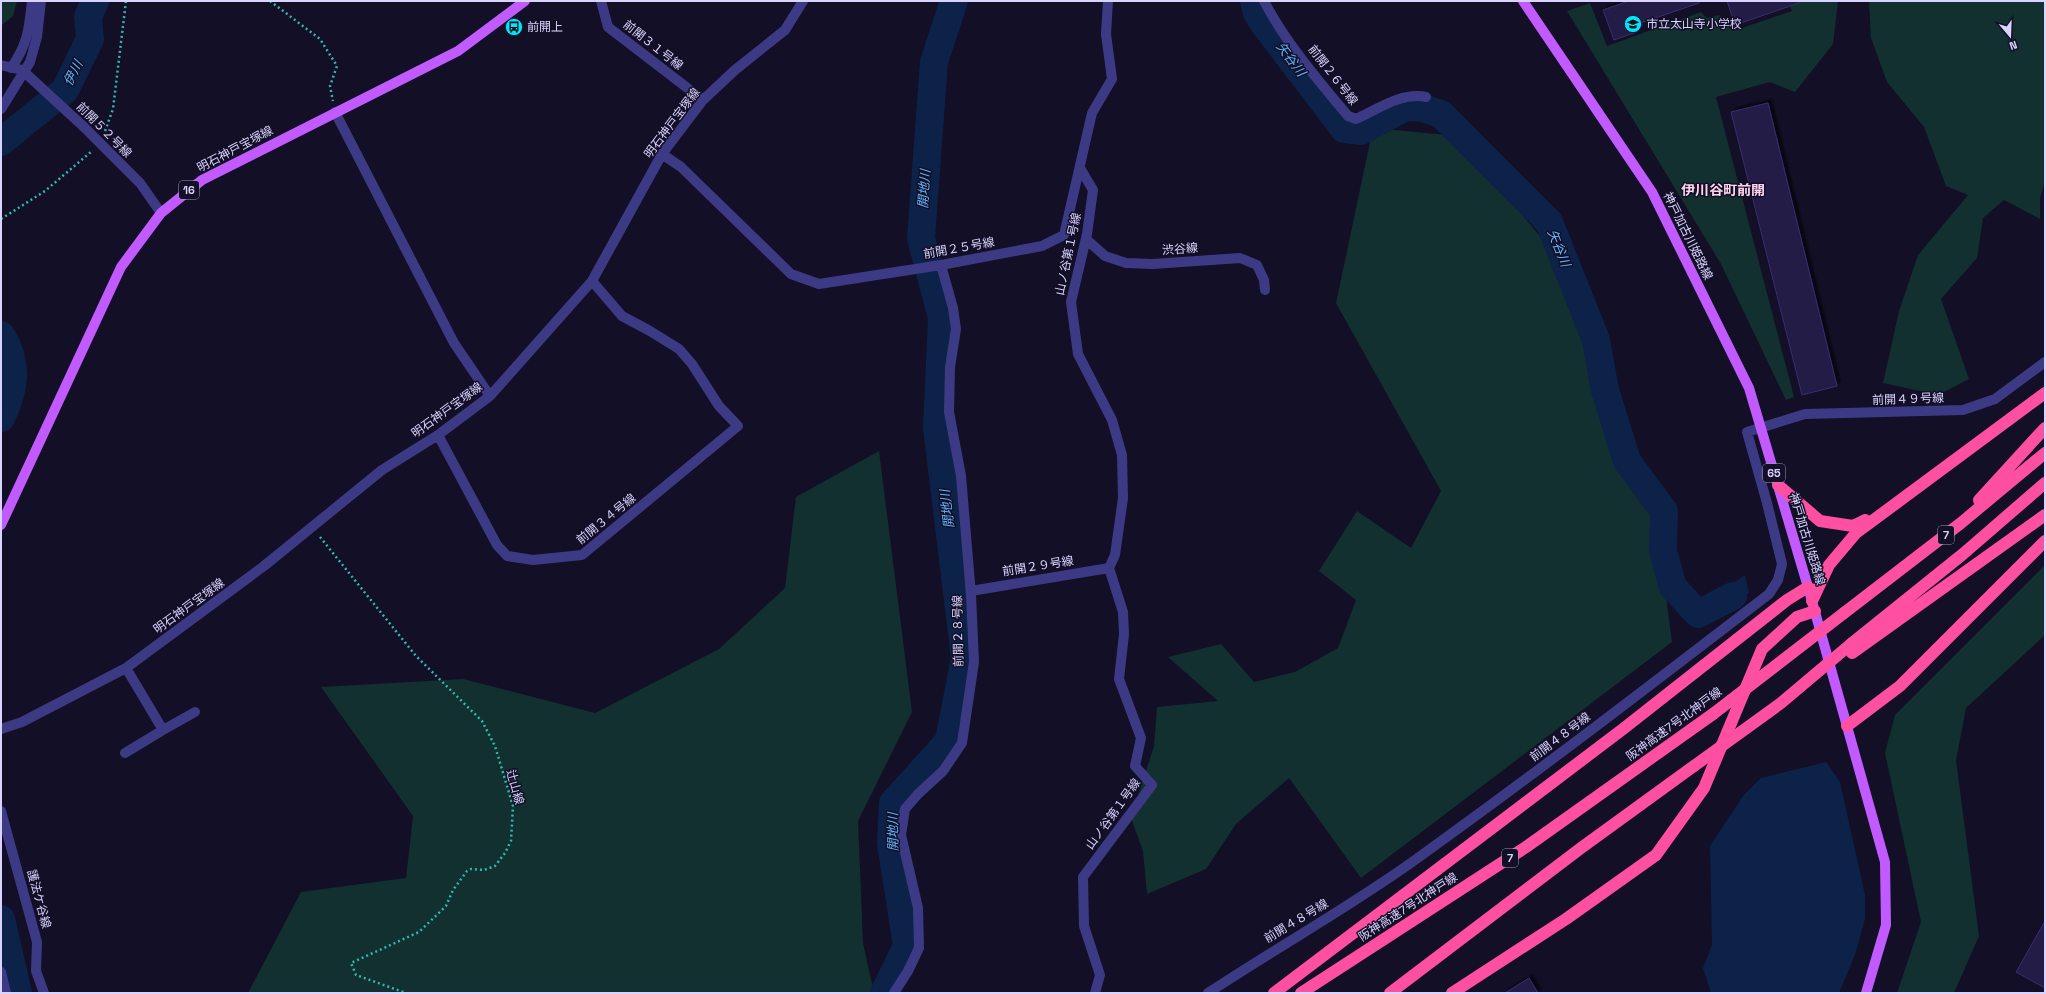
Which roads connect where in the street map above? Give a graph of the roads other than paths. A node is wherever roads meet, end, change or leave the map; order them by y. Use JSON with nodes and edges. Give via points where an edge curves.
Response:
{"nodes":[{"id":1,"x":32,"y":1,"type":"edge"},
{"id":2,"x":41,"y":1,"type":"edge"},
{"id":3,"x":525,"y":1,"type":"edge"},
{"id":4,"x":601,"y":1,"type":"edge"},
{"id":5,"x":802,"y":1,"type":"edge"},
{"id":6,"x":1108,"y":1,"type":"edge"},
{"id":7,"x":1264,"y":1,"type":"edge"},
{"id":8,"x":1523,"y":1,"type":"edge"},
{"id":9,"x":1,"y":65,"type":"edge"},
{"id":10,"x":11,"y":68,"type":"junction"},
{"id":11,"x":1426,"y":97,"type":"dead end"},
{"id":12,"x":703,"y":100,"type":"junction"},
{"id":13,"x":1,"y":109,"type":"edge"},
{"id":14,"x":335,"y":112,"type":"junction"},
{"id":15,"x":662,"y":154,"type":"junction"},
{"id":16,"x":1080,"y":168,"type":"junction"},
{"id":17,"x":161,"y":213,"type":"junction"},
{"id":18,"x":1086,"y":239,"type":"junction"},
{"id":19,"x":941,"y":265,"type":"junction"},
{"id":20,"x":592,"y":281,"type":"junction"},
{"id":21,"x":1265,"y":290,"type":"dead end"},
{"id":22,"x":2045,"y":362,"type":"edge"},
{"id":23,"x":2045,"y":393,"type":"edge"},
{"id":24,"x":490,"y":396,"type":"junction"},
{"id":25,"x":1760,"y":428,"type":"junction"},
{"id":26,"x":2045,"y":428,"type":"edge"},
{"id":27,"x":438,"y":435,"type":"junction"},
{"id":28,"x":2045,"y":453,"type":"edge"},
{"id":29,"x":2045,"y":483,"type":"edge"},
{"id":30,"x":1778,"y":485,"type":"junction"},
{"id":31,"x":1884,"y":511,"type":"junction"},
{"id":32,"x":2045,"y":515,"type":"edge"},
{"id":33,"x":1961,"y":523,"type":"junction"},
{"id":34,"x":1,"y":525,"type":"edge"},
{"id":35,"x":2045,"y":541,"type":"edge"},
{"id":36,"x":1109,"y":568,"type":"junction"},
{"id":37,"x":1808,"y":588,"type":"junction"},
{"id":38,"x":970,"y":591,"type":"junction"},
{"id":39,"x":1813,"y":606,"type":"junction"},
{"id":40,"x":1852,"y":648,"type":"junction"},
{"id":41,"x":126,"y":668,"type":"junction"},
{"id":42,"x":195,"y":712,"type":"dead end"},
{"id":43,"x":1847,"y":726,"type":"junction"},
{"id":44,"x":1,"y":729,"type":"edge"},
{"id":45,"x":163,"y":730,"type":"junction"},
{"id":46,"x":125,"y":753,"type":"dead end"},
{"id":47,"x":1,"y":811,"type":"edge"},
{"id":48,"x":1,"y":972,"type":"edge"},
{"id":49,"x":6,"y":993,"type":"edge"},
{"id":50,"x":44,"y":993,"type":"edge"},
{"id":51,"x":894,"y":993,"type":"edge"},
{"id":52,"x":1095,"y":993,"type":"edge"},
{"id":53,"x":1208,"y":993,"type":"edge"},
{"id":54,"x":1274,"y":993,"type":"edge"},
{"id":55,"x":1301,"y":993,"type":"edge"},
{"id":56,"x":1390,"y":993,"type":"edge"},
{"id":57,"x":1452,"y":993,"type":"edge"},
{"id":58,"x":1866,"y":993,"type":"edge"}],
"edges":[{"from":1,"to":10,"type":"street","via":[[22,51]]},
{"from":2,"to":13,"type":"street","via":[[38,37],[30,62]]},
{"from":3,"to":14,"type":"main road","name":"明石神戸宝塚線","number":"16","via":[[458,51]]},
{"from":4,"to":12,"type":"street","name":"前開３１号線","via":[[608,27]]},
{"from":5,"to":12,"type":"street","name":"明石神戸宝塚線","via":[[785,30],[735,70]]},
{"from":6,"to":16,"type":"street","name":"前開２５号線","via":[[1106,34],[1112,79],[1092,113]]},
{"from":7,"to":11,"type":"street","name":"前開２６号線","via":[[1311,71],[1348,116],[1356,119],[1396,100],[1415,95]]},
{"from":8,"to":25,"type":"main road","name":"神戸加古川姫路線","number":"65","via":[[1652,192],[1749,388]]},
{"from":9,"to":10,"type":"street","name":"前開５２号線","bridge":true},
{"from":10,"to":17,"type":"street","name":"前開５２号線","bridge":true,"via":[[22,70],[84,127],[140,183]]},
{"from":12,"to":15,"type":"street","name":"明石神戸宝塚線"},
{"from":14,"to":17,"type":"main road","name":"明石神戸宝塚線","number":"16","via":[[202,180]]},
{"from":14,"to":24,"type":"street","via":[[454,343]]},
{"from":15,"to":19,"type":"street","name":"前開２５号線","via":[[681,167],[791,274],[819,284]]},
{"from":15,"to":20,"type":"street","name":"明石神戸宝塚線"},
{"from":16,"to":18,"type":"street","name":"山ノ谷第１号線","via":[[1093,190]]},
{"from":16,"to":19,"type":"street","name":"前開２５号線","via":[[1064,235],[1042,246]]},
{"from":17,"to":34,"type":"main road","name":"明石神戸宝塚線","number":"16","via":[[121,267]]},
{"from":18,"to":21,"type":"street","name":"渋谷線","via":[[1105,256],[1126,263],[1153,264],[1240,258],[1257,265],[1264,280]]},
{"from":18,"to":36,"type":"street","name":"山ノ谷第１号線","via":[[1071,302],[1078,354],[1112,420],[1122,455],[1123,498],[1115,555]]},
{"from":19,"to":38,"type":"street","name":"前開２８号線","via":[[953,308],[956,330],[950,366],[949,412],[961,476]]},
{"from":20,"to":24,"type":"street","name":"明石神戸宝塚線"},
{"from":20,"to":27,"type":"street","name":"前開３４号線","via":[[622,316],[679,349],[692,364],[719,406],[738,426],[582,555],[533,560],[507,556],[497,545]]},
{"from":22,"to":25,"type":"street","name":"前開４９号線","via":[[1996,399],[1963,410],[1805,414]]},
{"from":23,"to":31,"type":"highway"},
{"from":24,"to":27,"type":"street","name":"明石神戸宝塚線"},
{"from":25,"to":30,"type":"main road","name":"神戸加古川姫路線","number":"65"},
{"from":25,"to":53,"type":"street","name":"前開４８号線","via":[[1746,432],[1782,564],[1778,580],[1769,594],[1414,861],[1357,900]]},
{"from":26,"to":33,"type":"highway","via":[[1978,500]]},
{"from":27,"to":41,"type":"street","name":"明石神戸宝塚線","via":[[382,470],[264,566]]},
{"from":28,"to":33,"type":"highway","name":"阪神高速7号北神戸線","number":"7"},
{"from":29,"to":40,"type":"highway","number":"7"},
{"from":30,"to":31,"type":"highway","via":[[1820,521],[1853,526]]},
{"from":30,"to":37,"type":"main road","name":"神戸加古川姫路線","number":"65"},
{"from":31,"to":39,"type":"highway","via":[[1856,533],[1829,565]]},
{"from":32,"to":40,"type":"highway"},
{"from":33,"to":55,"type":"highway","name":"阪神高速7号北神戸線","number":"7","bridge":true,"via":[[1713,714],[1526,847]]},
{"from":35,"to":43,"type":"highway","via":[[1900,686]]},
{"from":36,"to":38,"type":"street","name":"前開２９号線"},
{"from":36,"to":52,"type":"street","name":"山ノ谷第１号線","via":[[1123,612],[1124,634],[1119,679],[1141,738],[1135,766],[1152,785],[1082,877],[1084,926],[1100,975]]},
{"from":37,"to":39,"type":"main road","name":"神戸加古川姫路線","number":"65"},
{"from":37,"to":54,"type":"highway","via":[[1787,600],[1623,729]]},
{"from":38,"to":51,"type":"street","name":"前開２８号線","via":[[974,662],[962,743],[943,771],[905,809],[901,835],[918,908],[919,948]]},
{"from":39,"to":43,"type":"main road","name":"神戸加古川姫路線","number":"65"},
{"from":39,"to":57,"type":"highway","via":[[1762,649],[1704,788],[1656,855],[1566,919]]},
{"from":40,"to":56,"type":"highway","number":"7","bridge":true},
{"from":41,"to":44,"type":"street","name":"明石神戸宝塚線","via":[[22,722]]},
{"from":41,"to":45,"type":"street"},
{"from":42,"to":45,"type":"street"},
{"from":43,"to":58,"type":"main road","name":"神戸加古川姫路線","number":"65","via":[[1885,862],[1886,925]]},
{"from":45,"to":46,"type":"street"},
{"from":47,"to":50,"type":"street","name":"護法ケ谷線","via":[[37,942],[36,971]]},
{"from":48,"to":49,"type":"street"}]}
